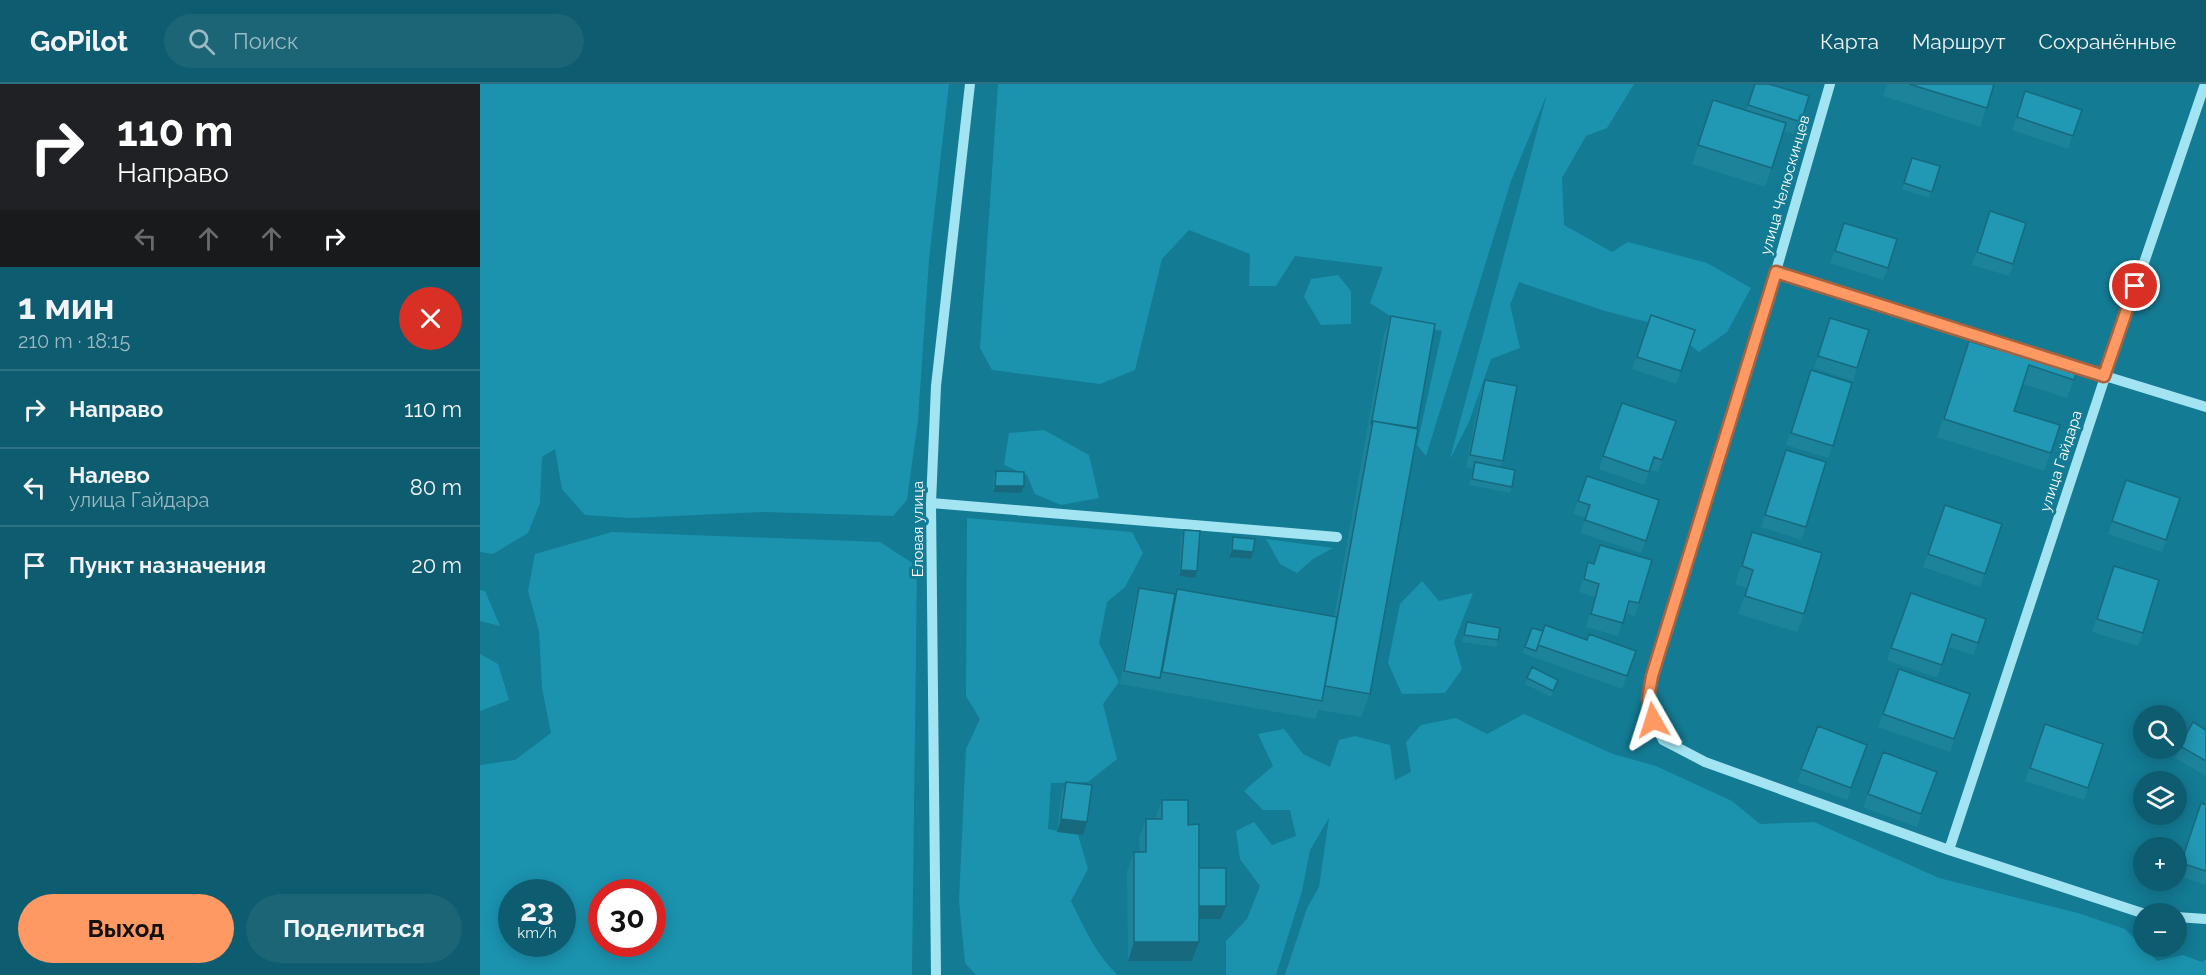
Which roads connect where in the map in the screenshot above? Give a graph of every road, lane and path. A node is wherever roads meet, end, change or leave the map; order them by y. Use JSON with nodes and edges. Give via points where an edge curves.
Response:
{"nodes":[{"id":1,"x":970,"y":84,"type":"edge"},
{"id":2,"x":1830,"y":84,"type":"edge"},
{"id":3,"x":2205,"y":84,"type":"edge"},
{"id":4,"x":1776,"y":272,"type":"junction"},
{"id":5,"x":2014,"y":348,"type":"edge"},
{"id":6,"x":2059,"y":362,"type":"edge"},
{"id":7,"x":2104,"y":376,"type":"junction"},
{"id":8,"x":2206,"y":407,"type":"edge"},
{"id":9,"x":931,"y":503,"type":"junction"},
{"id":10,"x":1337,"y":537,"type":"dead end"},
{"id":11,"x":1949,"y":850,"type":"junction"},
{"id":12,"x":2133,"y":910,"type":"edge"},
{"id":13,"x":2187,"y":918,"type":"edge"},
{"id":14,"x":2206,"y":919,"type":"edge"},
{"id":15,"x":936,"y":975,"type":"edge"}],
"edges":[{"from":1,"to":9,"type":"street","name":"Еловая улица","via":[[936,386]]},
{"from":2,"to":4,"type":"street","name":"улица Челюскинцев"},
{"from":3,"to":7,"type":"street","name":"улица Гайдара"},
{"from":4,"to":5,"type":"street"},
{"from":4,"to":11,"type":"street","name":"улица Челюскинцев","via":[[1652,676],[1648,699],[1653,720],[1663,740],[1705,762]]},
{"from":6,"to":7,"type":"street"},
{"from":7,"to":8,"type":"street"},
{"from":7,"to":11,"type":"street","name":"улица Гайдара"},
{"from":9,"to":10,"type":"street"},
{"from":9,"to":15,"type":"street","name":"Еловая улица"},
{"from":11,"to":12,"type":"street"},
{"from":13,"to":14,"type":"street"}]}
